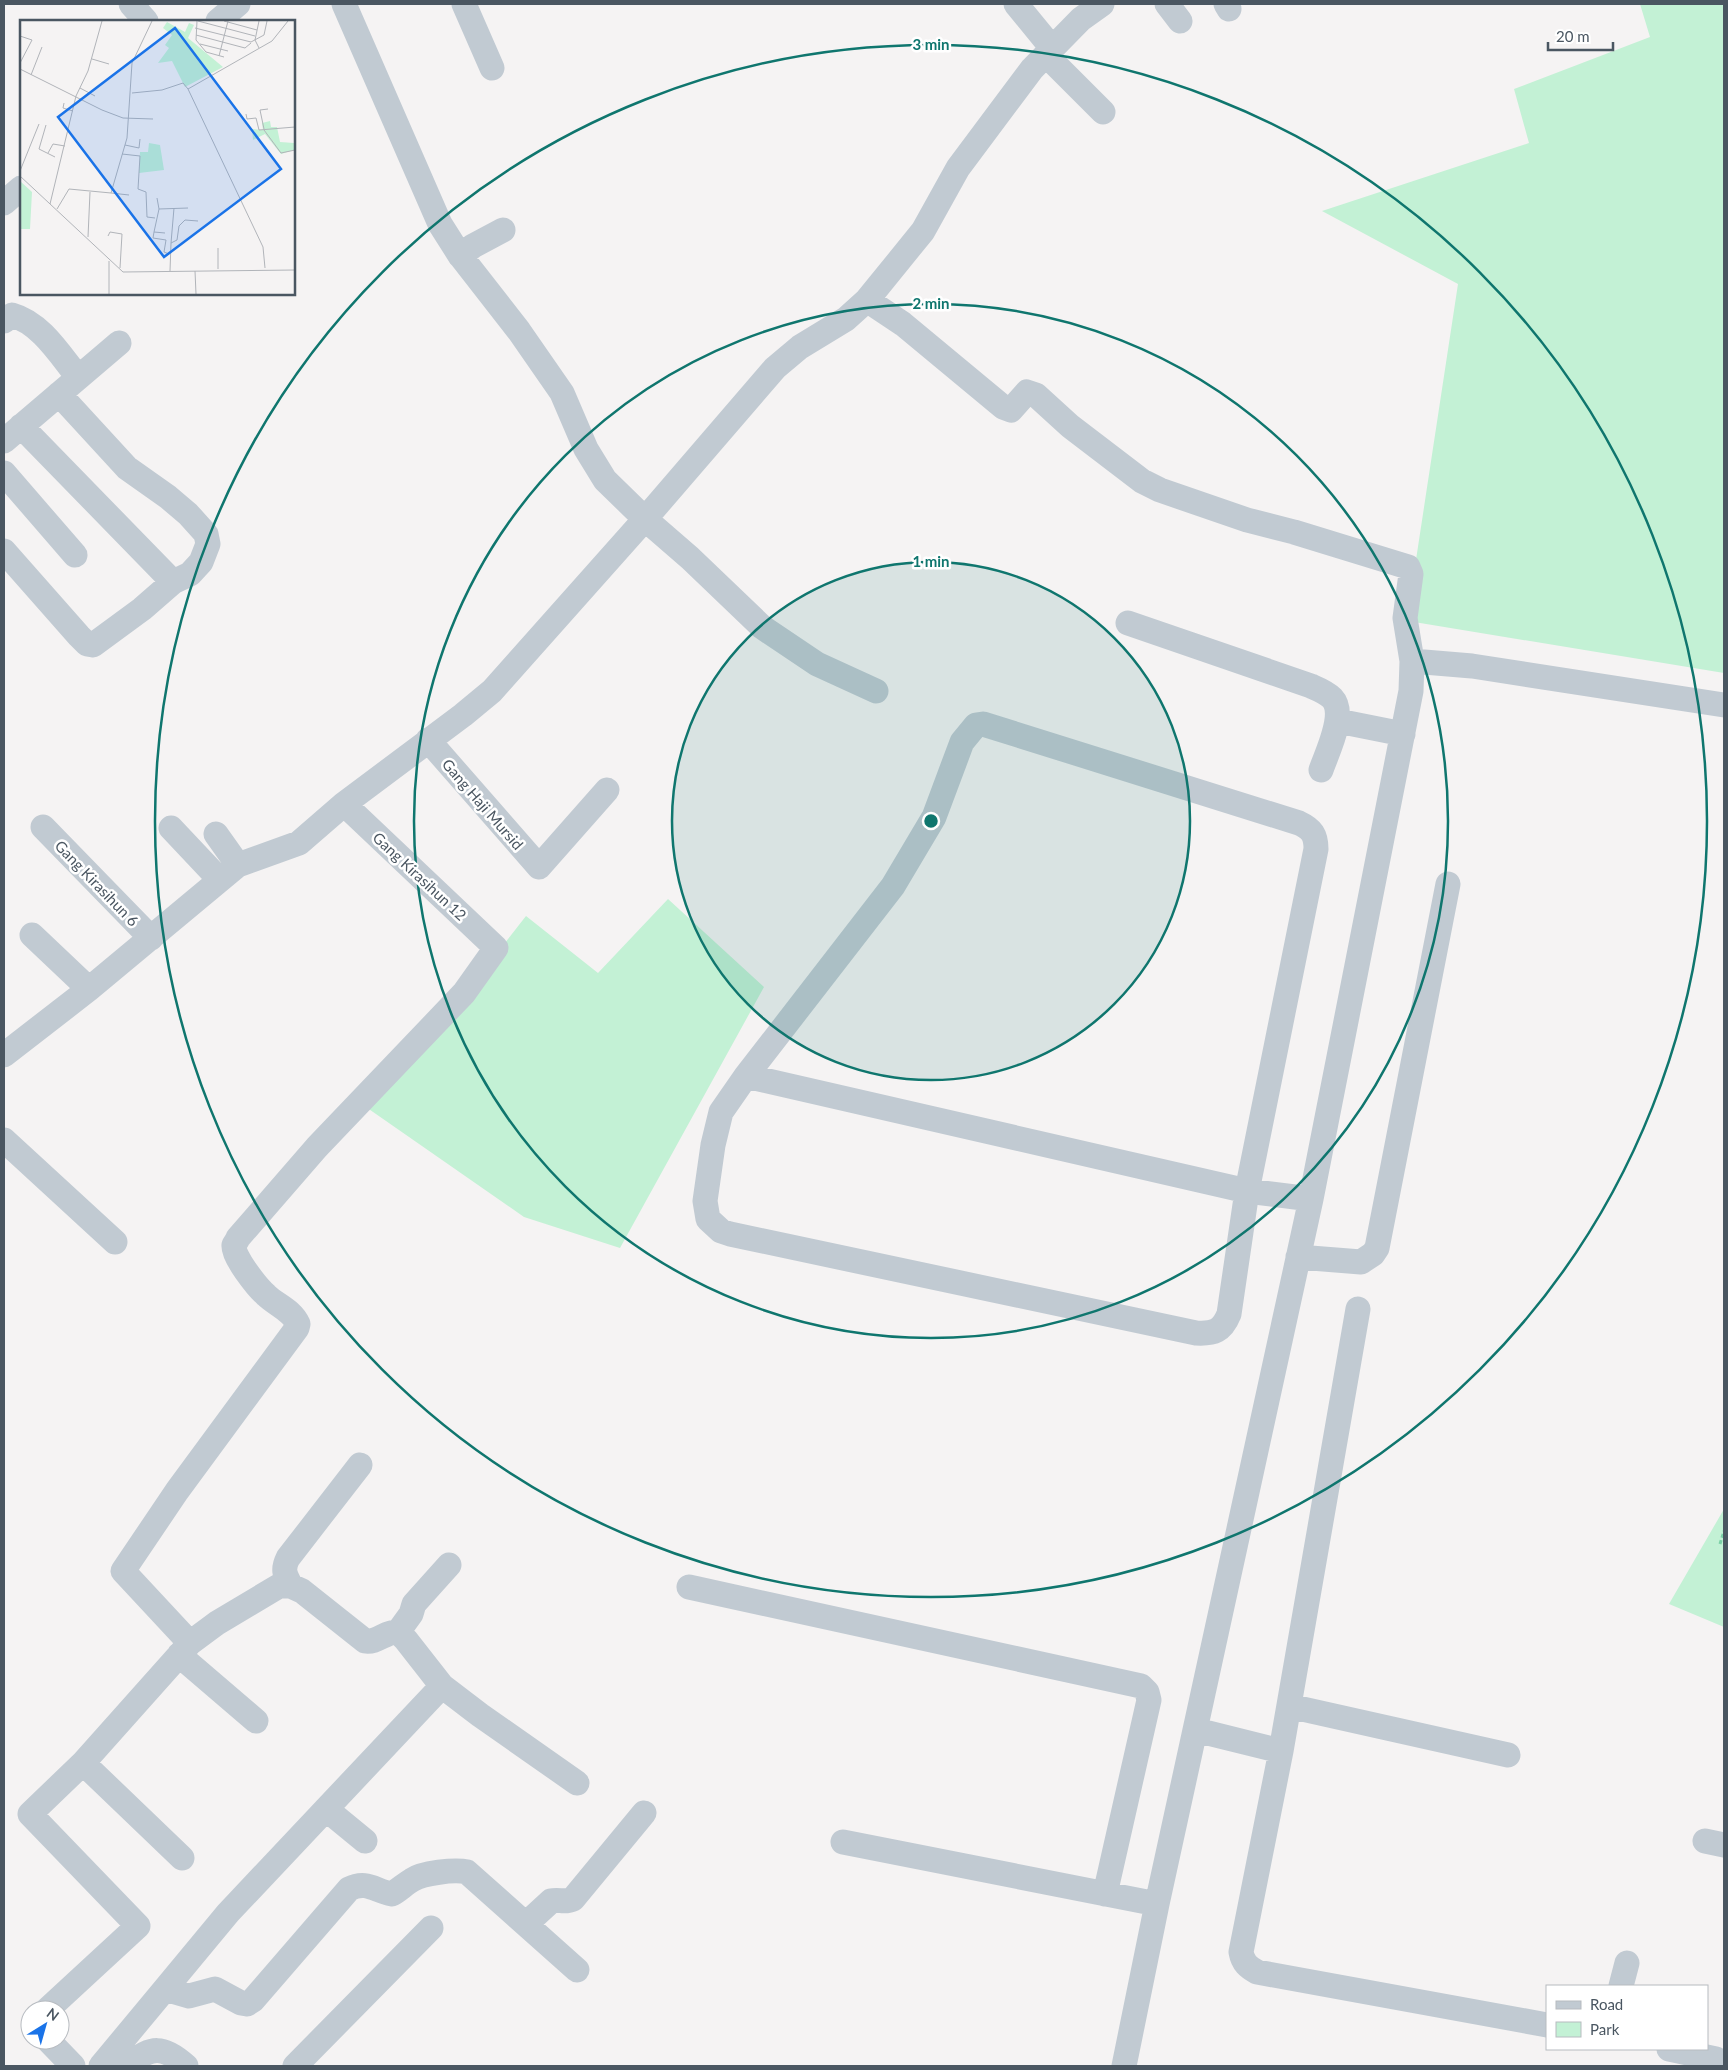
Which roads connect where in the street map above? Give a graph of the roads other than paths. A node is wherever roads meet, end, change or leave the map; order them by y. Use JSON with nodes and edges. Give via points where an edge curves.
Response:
{"nodes":[{"id":1,"x":131,"y":4,"type":"edge"},
{"id":2,"x":238,"y":4,"type":"edge"},
{"id":3,"x":344,"y":4,"type":"edge"},
{"id":4,"x":464,"y":4,"type":"edge"},
{"id":5,"x":1016,"y":4,"type":"edge"},
{"id":6,"x":1102,"y":4,"type":"edge"},
{"id":7,"x":145,"y":20,"type":"edge"},
{"id":8,"x":219,"y":20,"type":"edge"},
{"id":9,"x":1049,"y":51,"type":"junction"},
{"id":10,"x":492,"y":68,"type":"dead end"},
{"id":11,"x":1103,"y":112,"type":"dead end"},
{"id":12,"x":20,"y":189,"type":"edge"},
{"id":13,"x":4,"y":203,"type":"edge"},
{"id":14,"x":503,"y":230,"type":"dead end"},
{"id":15,"x":460,"y":256,"type":"junction"},
{"id":16,"x":867,"y":300,"type":"junction"},
{"id":17,"x":4,"y":321,"type":"edge"},
{"id":18,"x":119,"y":343,"type":"dead end"},
{"id":19,"x":78,"y":377,"type":"junction"},
{"id":20,"x":59,"y":394,"type":"junction"},
{"id":21,"x":12,"y":434,"type":"edge"},
{"id":22,"x":4,"y":473,"type":"edge"},
{"id":23,"x":645,"y":519,"type":"junction"},
{"id":24,"x":4,"y":551,"type":"edge"},
{"id":25,"x":75,"y":555,"type":"dead end"},
{"id":26,"x":173,"y":582,"type":"junction"},
{"id":27,"x":1128,"y":623,"type":"dead end"},
{"id":28,"x":1412,"y":661,"type":"junction"},
{"id":29,"x":876,"y":691,"type":"dead end"},
{"id":30,"x":1724,"y":705,"type":"edge"},
{"id":31,"x":1338,"y":721,"type":"junction"},
{"id":32,"x":1403,"y":734,"type":"junction"},
{"id":33,"x":428,"y":740,"type":"junction"},
{"id":34,"x":1321,"y":770,"type":"dead end"},
{"id":35,"x":607,"y":790,"type":"dead end"},
{"id":36,"x":344,"y":804,"type":"junction"},
{"id":37,"x":43,"y":827,"type":"dead end"},
{"id":38,"x":171,"y":828,"type":"dead end"},
{"id":39,"x":216,"y":834,"type":"dead end"},
{"id":40,"x":229,"y":873,"type":"junction"},
{"id":41,"x":1448,"y":884,"type":"dead end"},
{"id":42,"x":32,"y":935,"type":"dead end"},
{"id":43,"x":151,"y":938,"type":"junction"},
{"id":44,"x":89,"y":990,"type":"junction"},
{"id":45,"x":4,"y":1055,"type":"edge"},
{"id":46,"x":746,"y":1076,"type":"junction"},
{"id":47,"x":4,"y":1140,"type":"edge"},
{"id":48,"x":1248,"y":1191,"type":"junction"},
{"id":49,"x":1311,"y":1199,"type":"junction"},
{"id":50,"x":115,"y":1242,"type":"dead end"},
{"id":51,"x":1298,"y":1257,"type":"junction"},
{"id":52,"x":1358,"y":1309,"type":"dead end"},
{"id":53,"x":360,"y":1465,"type":"dead end"},
{"id":54,"x":449,"y":1565,"type":"dead end"},
{"id":55,"x":291,"y":1586,"type":"junction"},
{"id":56,"x":689,"y":1587,"type":"dead end"},
{"id":57,"x":398,"y":1632,"type":"junction"},
{"id":58,"x":184,"y":1649,"type":"junction"},
{"id":59,"x":442,"y":1686,"type":"junction"},
{"id":60,"x":1289,"y":1706,"type":"junction"},
{"id":61,"x":256,"y":1721,"type":"dead end"},
{"id":62,"x":1196,"y":1730,"type":"junction"},
{"id":63,"x":1281,"y":1751,"type":"junction"},
{"id":64,"x":1508,"y":1755,"type":"dead end"},
{"id":65,"x":84,"y":1763,"type":"junction"},
{"id":66,"x":577,"y":1784,"type":"dead end"},
{"id":67,"x":326,"y":1809,"type":"junction"},
{"id":68,"x":644,"y":1813,"type":"dead end"},
{"id":69,"x":365,"y":1841,"type":"dead end"},
{"id":70,"x":843,"y":1842,"type":"dead end"},
{"id":71,"x":182,"y":1858,"type":"dead end"},
{"id":72,"x":1105,"y":1894,"type":"junction"},
{"id":73,"x":1157,"y":1904,"type":"junction"},
{"id":74,"x":526,"y":1924,"type":"junction"},
{"id":75,"x":431,"y":1928,"type":"dead end"},
{"id":76,"x":576,"y":1970,"type":"dead end"},
{"id":77,"x":165,"y":1989,"type":"junction"},
{"id":78,"x":58,"y":2000,"type":"edge"},
{"id":79,"x":1546,"y":2025,"type":"edge"},
{"id":80,"x":58,"y":2050,"type":"edge"},
{"id":81,"x":1674,"y":2050,"type":"edge"},
{"id":82,"x":1716,"y":2059,"type":"dead end"},
{"id":83,"x":74,"y":2066,"type":"edge"},
{"id":84,"x":101,"y":2066,"type":"edge"},
{"id":85,"x":128,"y":2066,"type":"edge"},
{"id":86,"x":186,"y":2066,"type":"edge"},
{"id":87,"x":295,"y":2066,"type":"edge"},
{"id":88,"x":1124,"y":2066,"type":"edge"}],
"edges":[{"from":1,"to":7,"type":"street"},
{"from":2,"to":8,"type":"street"},
{"from":3,"to":15,"type":"street","via":[[440,224]]},
{"from":4,"to":10,"type":"street"},
{"from":5,"to":9,"type":"street"},
{"from":6,"to":9,"type":"street","via":[[1080,19]]},
{"from":9,"to":11,"type":"street"},
{"from":9,"to":16,"type":"street","via":[[1003,105],[958,168],[923,231]]},
{"from":12,"to":13,"type":"street"},
{"from":14,"to":15,"type":"street"},
{"from":15,"to":23,"type":"street","via":[[562,393],[586,449],[605,480]]},
{"from":16,"to":23,"type":"street","via":[[846,319],[800,347],[775,368]]},
{"from":16,"to":28,"type":"street","via":[[902,324],[1003,407],[1011,410],[1027,392],[1036,395],[1070,426],[1142,481],[1160,490],[1247,520],[1408,568],[1411,574],[1405,618]]},
{"from":17,"to":19,"type":"street","via":[[12,315],[29,322],[46,337]]},
{"from":18,"to":19,"type":"street"},
{"from":19,"to":20,"type":"street"},
{"from":20,"to":21,"type":"street"},
{"from":20,"to":26,"type":"street","via":[[127,468],[179,506],[206,534],[208,544],[201,562],[190,574]]},
{"from":21,"to":26,"type":"street"},
{"from":22,"to":25,"type":"street"},
{"from":23,"to":29,"type":"street","via":[[762,627],[817,664]]},
{"from":23,"to":33,"type":"street","via":[[492,691]]},
{"from":24,"to":26,"type":"street","via":[[89,645],[112,632]]},
{"from":27,"to":31,"type":"street","via":[[1318,689],[1336,704]]},
{"from":28,"to":30,"type":"street","via":[[1472,666]]},
{"from":28,"to":32,"type":"street","via":[[1412,685]]},
{"from":31,"to":32,"type":"street"},
{"from":31,"to":34,"type":"street"},
{"from":32,"to":49,"type":"street"},
{"from":33,"to":35,"type":"street","name":"Gang Haji Mursid","via":[[539,868]]},
{"from":33,"to":36,"type":"street"},
{"from":36,"to":40,"type":"street","via":[[299,843]]},
{"from":36,"to":58,"type":"street","name":"Gang Kirasihun 12","via":[[496,948],[464,993],[317,1147],[234,1246],[266,1296],[294,1316],[298,1324],[123,1571]]},
{"from":37,"to":43,"type":"street","name":"Gang Kirasihun 6"},
{"from":38,"to":40,"type":"street"},
{"from":39,"to":40,"type":"street"},
{"from":40,"to":43,"type":"street"},
{"from":41,"to":51,"type":"street","via":[[1377,1248],[1361,1262]]},
{"from":42,"to":44,"type":"street"},
{"from":43,"to":44,"type":"street"},
{"from":44,"to":45,"type":"street"},
{"from":46,"to":48,"type":"street"},
{"from":46,"to":48,"type":"street","via":[[721,1112],[705,1201],[708,1219],[721,1231],[730,1234],[1210,1334],[1219,1331],[1229,1314]]},
{"from":46,"to":48,"type":"street","via":[[893,886],[934,817],[962,742],[976,725],[983,724],[1299,823],[1313,832],[1316,849]]},
{"from":47,"to":50,"type":"street"},
{"from":48,"to":49,"type":"street"},
{"from":49,"to":51,"type":"street"},
{"from":51,"to":62,"type":"street"},
{"from":52,"to":60,"type":"street"},
{"from":53,"to":55,"type":"street","via":[[288,1558],[284,1572]]},
{"from":54,"to":57,"type":"street","via":[[414,1604]]},
{"from":55,"to":57,"type":"street","via":[[302,1591],[365,1641],[371,1642]]},
{"from":55,"to":58,"type":"street","via":[[279,1586],[257,1598]]},
{"from":56,"to":72,"type":"street","via":[[1141,1686],[1149,1700]]},
{"from":57,"to":59,"type":"street"},
{"from":58,"to":61,"type":"street"},
{"from":58,"to":65,"type":"street"},
{"from":59,"to":66,"type":"street"},
{"from":59,"to":67,"type":"street"},
{"from":60,"to":63,"type":"street"},
{"from":60,"to":64,"type":"street"},
{"from":62,"to":63,"type":"street"},
{"from":62,"to":73,"type":"street"},
{"from":63,"to":79,"type":"street","via":[[1241,1952],[1245,1964],[1257,1972]]},
{"from":65,"to":71,"type":"street"},
{"from":65,"to":78,"type":"street","via":[[30,1814],[138,1926]]},
{"from":67,"to":69,"type":"street"},
{"from":67,"to":77,"type":"street","via":[[228,1914]]},
{"from":68,"to":74,"type":"street","via":[[572,1899],[551,1901]]},
{"from":70,"to":72,"type":"street"},
{"from":72,"to":73,"type":"street"},
{"from":73,"to":88,"type":"street"},
{"from":74,"to":76,"type":"street"},
{"from":74,"to":77,"type":"street","via":[[467,1872],[452,1870],[424,1875],[412,1879],[392,1894],[358,1885],[350,1889],[249,2003],[241,2003],[215,1989],[189,1996]]},
{"from":75,"to":87,"type":"street"},
{"from":77,"to":84,"type":"street"},
{"from":80,"to":83,"type":"street"},
{"from":81,"to":82,"type":"street"},
{"from":85,"to":86,"type":"street","via":[[147,2052],[160,2050],[173,2054]]}]}
